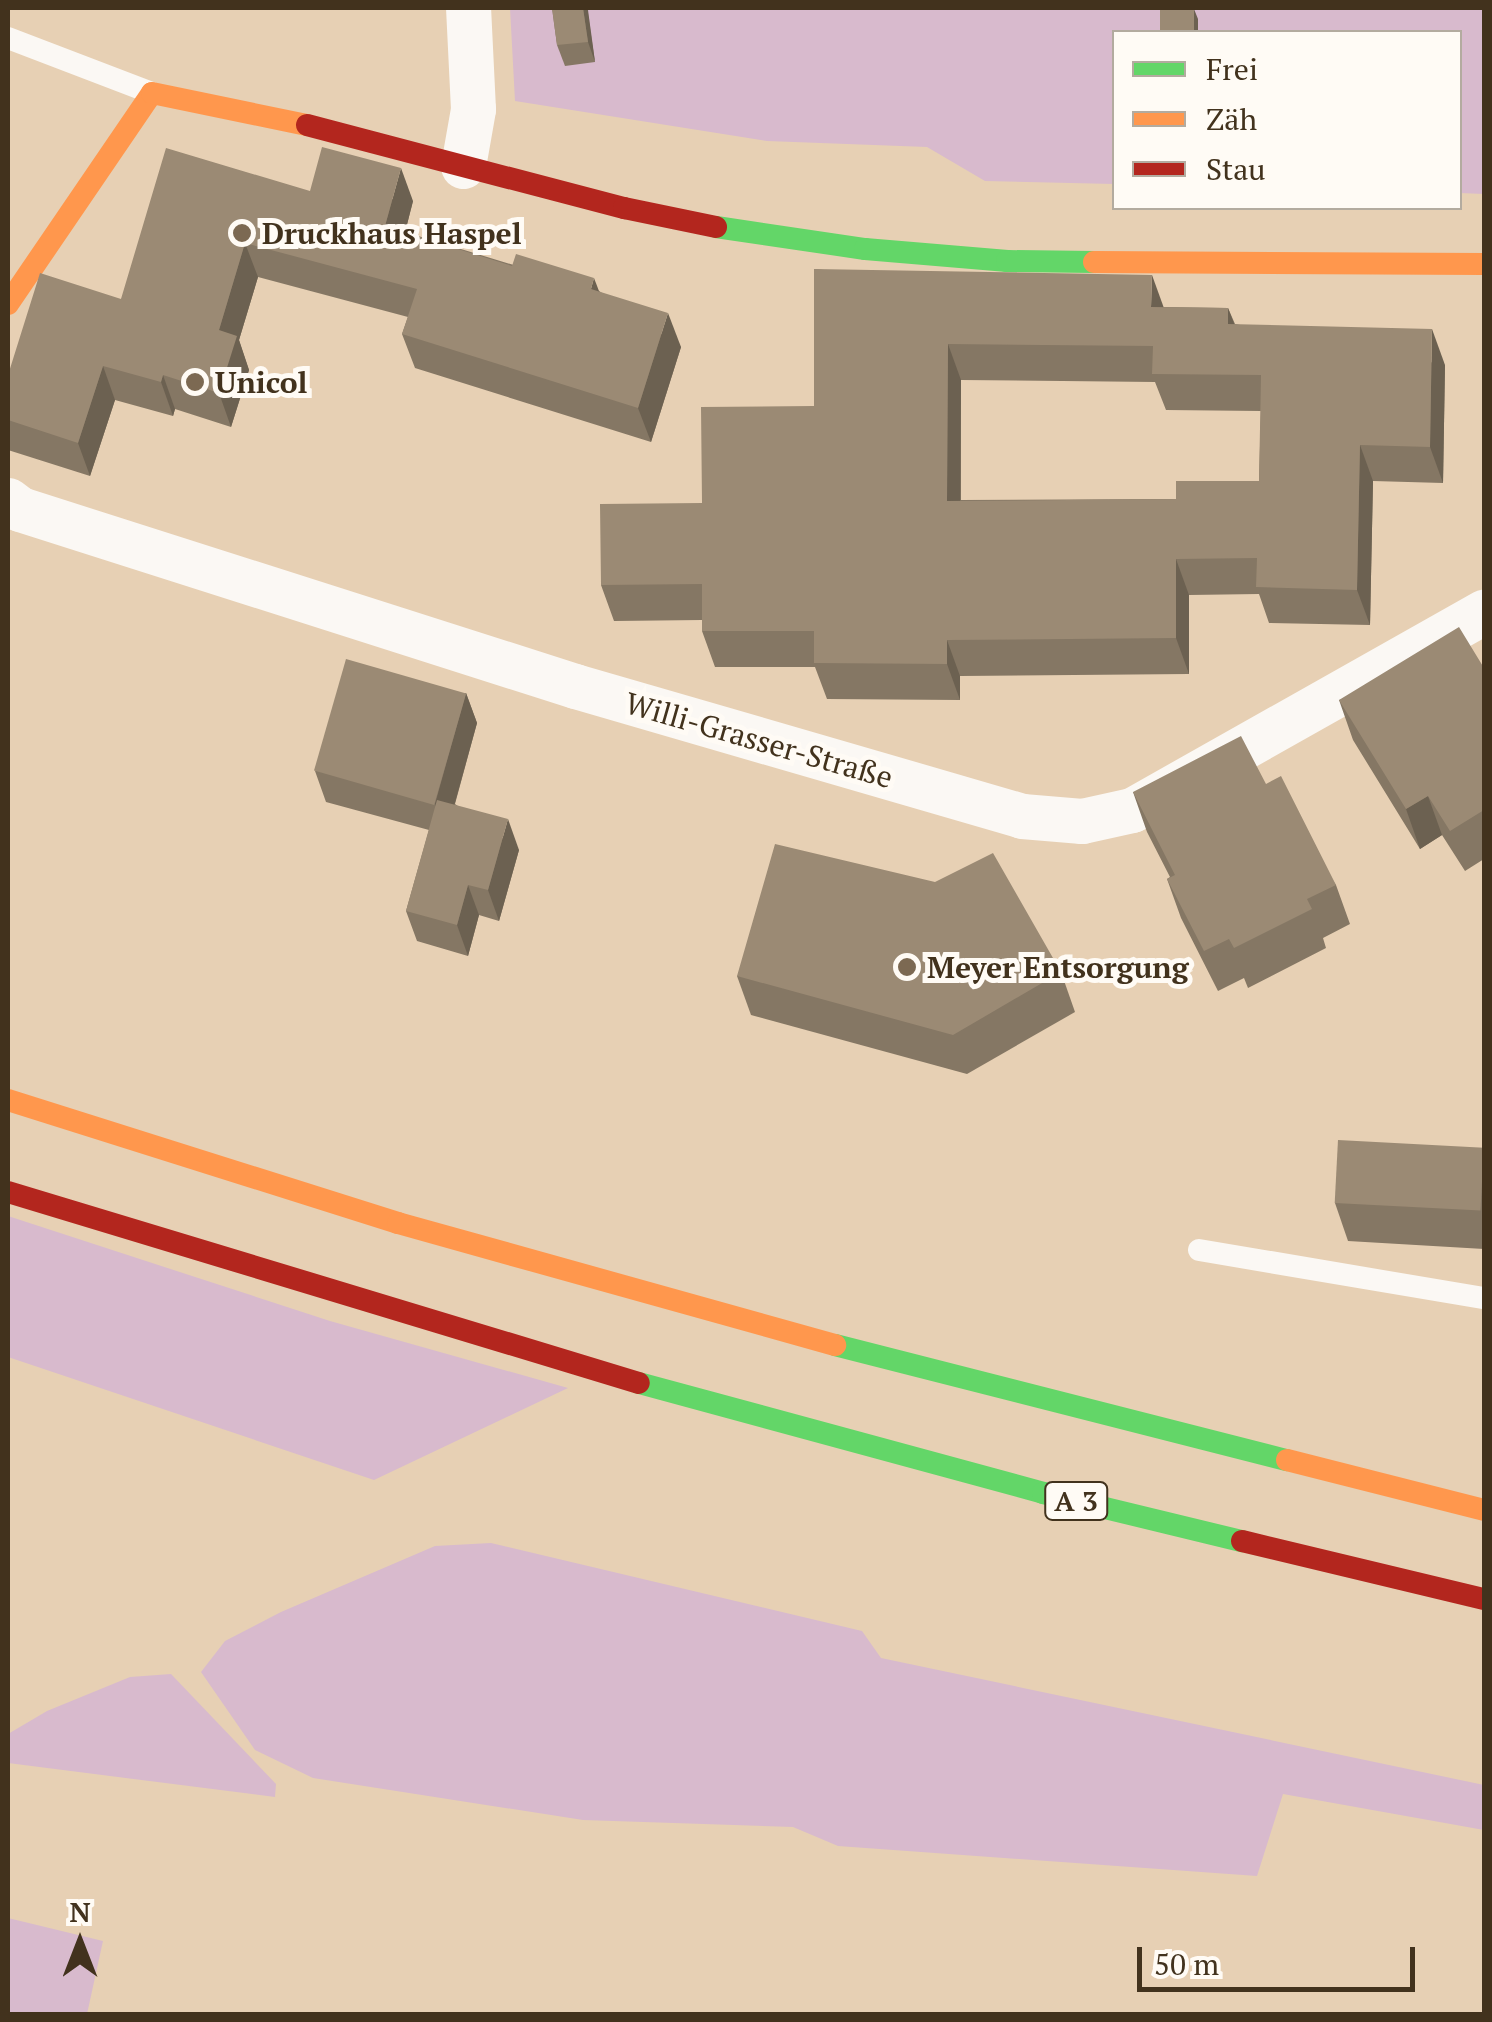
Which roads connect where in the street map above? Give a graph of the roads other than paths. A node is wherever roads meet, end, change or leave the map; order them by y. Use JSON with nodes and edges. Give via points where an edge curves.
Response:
{"nodes":[{"id":1,"x":468,"y":8,"type":"edge"},
{"id":2,"x":8,"y":38,"type":"edge"},
{"id":3,"x":152,"y":93,"type":"junction"},
{"id":4,"x":463,"y":166,"type":"junction"},
{"id":5,"x":1484,"y":264,"type":"edge"},
{"id":6,"x":8,"y":304,"type":"edge"},
{"id":7,"x":8,"y":500,"type":"edge"},
{"id":8,"x":1484,"y":612,"type":"edge"},
{"id":9,"x":8,"y":1100,"type":"edge"},
{"id":10,"x":8,"y":1192,"type":"edge"},
{"id":11,"x":1198,"y":1250,"type":"dead end"},
{"id":12,"x":1484,"y":1298,"type":"edge"},
{"id":13,"x":1484,"y":1510,"type":"edge"},
{"id":14,"x":1484,"y":1600,"type":"edge"}],
"edges":[{"from":1,"to":4,"type":"street","via":[[473,109]]},
{"from":2,"to":3,"type":"lane"},
{"from":3,"to":4,"type":"main road"},
{"from":3,"to":6,"type":"main road"},
{"from":4,"to":5,"type":"main road","via":[[723,229],[865,249],[1007,261]]},
{"from":7,"to":8,"type":"street","name":"Willi-Grasser-Straße","via":[[575,686],[1022,816],[1082,822],[1132,810]]},
{"from":9,"to":13,"type":"main road","via":[[398,1223],[778,1331]]},
{"from":10,"to":14,"type":"main road","number":"A 3","via":[[671,1393],[1043,1493]]},
{"from":11,"to":12,"type":"lane"}]}
